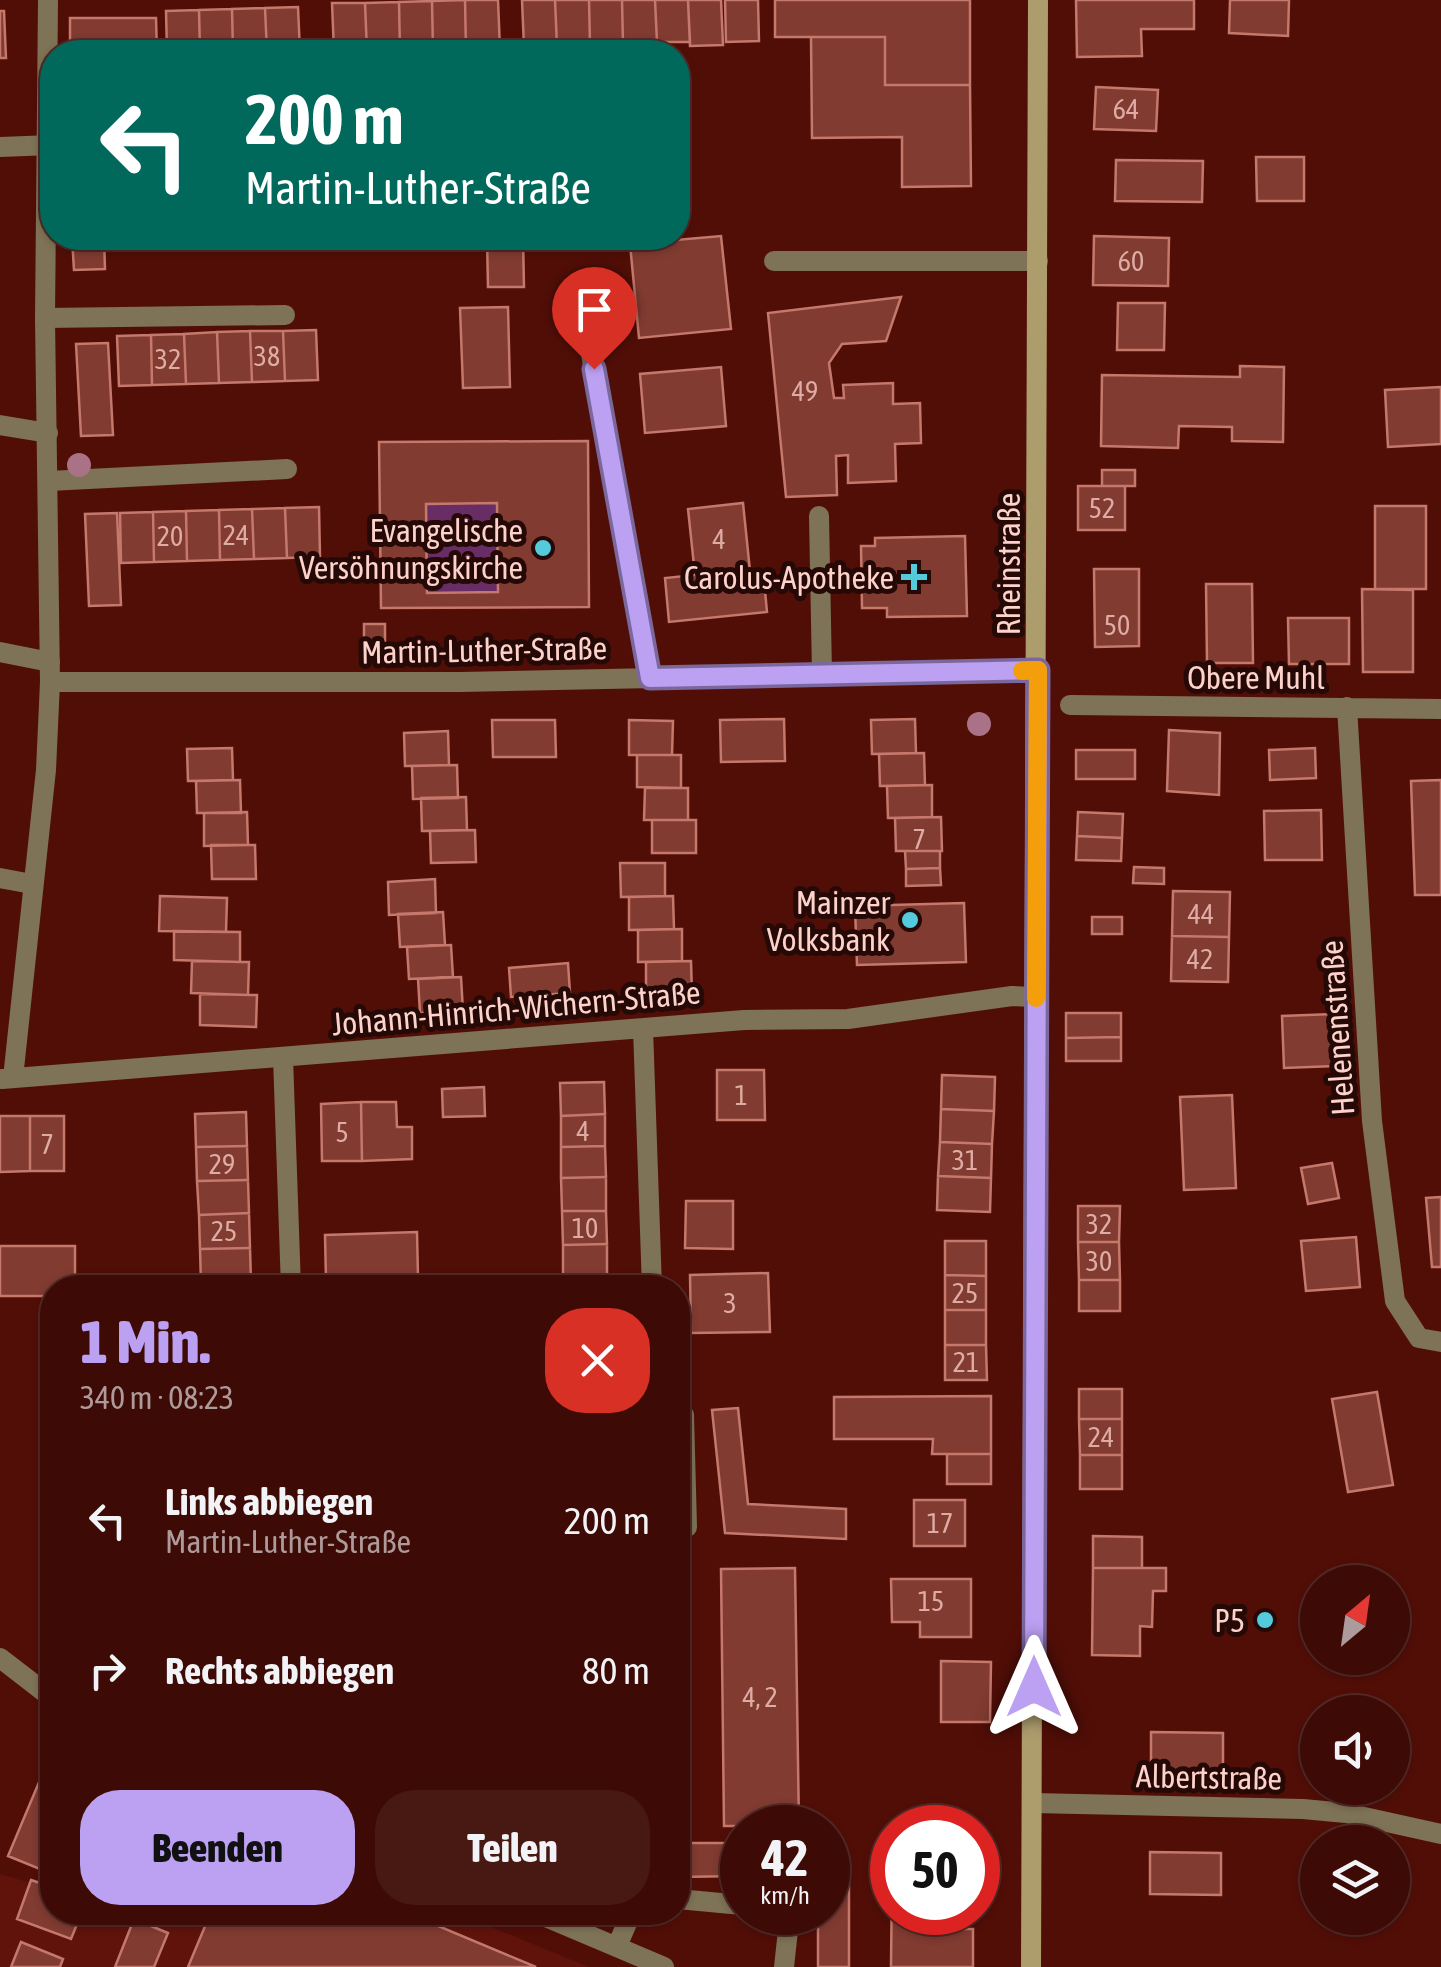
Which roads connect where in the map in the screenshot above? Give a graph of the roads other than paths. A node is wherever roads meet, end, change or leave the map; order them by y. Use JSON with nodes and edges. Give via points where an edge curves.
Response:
{"nodes":[{"id":1,"x":48,"y":0,"type":"edge"},
{"id":2,"x":1038,"y":0,"type":"edge"},
{"id":3,"x":48,"y":40,"type":"edge"},
{"id":4,"x":40,"y":145,"type":"edge"},
{"id":5,"x":0,"y":147,"type":"edge"},
{"id":6,"x":47,"y":250,"type":"edge"},
{"id":7,"x":774,"y":261,"type":"dead end"},
{"id":8,"x":1038,"y":261,"type":"junction"},
{"id":9,"x":580,"y":292,"type":"dead end"},
{"id":10,"x":285,"y":315,"type":"dead end"},
{"id":11,"x":45,"y":318,"type":"junction"},
{"id":12,"x":0,"y":424,"type":"edge"},
{"id":13,"x":48,"y":433,"type":"junction"},
{"id":14,"x":287,"y":469,"type":"dead end"},
{"id":15,"x":49,"y":481,"type":"junction"},
{"id":16,"x":819,"y":516,"type":"dead end"},
{"id":17,"x":0,"y":652,"type":"edge"},
{"id":18,"x":1038,"y":670,"type":"junction"},
{"id":19,"x":50,"y":672,"type":"junction"},
{"id":20,"x":822,"y":674,"type":"junction"},
{"id":21,"x":650,"y":678,"type":"junction"},
{"id":22,"x":1070,"y":705,"type":"dead end"},
{"id":23,"x":1347,"y":707,"type":"junction"},
{"id":24,"x":1441,"y":708,"type":"edge"},
{"id":25,"x":0,"y":878,"type":"edge"},
{"id":26,"x":32,"y":884,"type":"junction"},
{"id":27,"x":1036,"y":997,"type":"junction"},
{"id":28,"x":642,"y":1028,"type":"junction"},
{"id":29,"x":283,"y":1056,"type":"junction"},
{"id":30,"x":6,"y":1079,"type":"edge"},
{"id":31,"x":291,"y":1275,"type":"edge"},
{"id":32,"x":652,"y":1275,"type":"edge"},
{"id":33,"x":1441,"y":1342,"type":"edge"},
{"id":34,"x":0,"y":1658,"type":"edge"},
{"id":35,"x":40,"y":1689,"type":"edge"},
{"id":36,"x":1033,"y":1804,"type":"junction"},
{"id":37,"x":1441,"y":1834,"type":"edge"},
{"id":38,"x":690,"y":1900,"type":"edge"},
{"id":39,"x":720,"y":1903,"type":"edge"},
{"id":40,"x":566,"y":1925,"type":"edge"},
{"id":41,"x":626,"y":1925,"type":"edge"},
{"id":42,"x":787,"y":1935,"type":"edge"},
{"id":43,"x":617,"y":1946,"type":"junction"},
{"id":44,"x":664,"y":1967,"type":"edge"},
{"id":45,"x":784,"y":1967,"type":"edge"},
{"id":46,"x":1031,"y":1967,"type":"edge"}],
"edges":[{"from":1,"to":3,"type":"street"},
{"from":2,"to":8,"type":"main road","name":"Rheinstraße"},
{"from":4,"to":5,"type":"street"},
{"from":6,"to":11,"type":"street"},
{"from":7,"to":8,"type":"street"},
{"from":8,"to":18,"type":"main road","name":"Rheinstraße"},
{"from":9,"to":21,"type":"street"},
{"from":10,"to":11,"type":"street"},
{"from":11,"to":13,"type":"street"},
{"from":12,"to":13,"type":"street"},
{"from":13,"to":15,"type":"street"},
{"from":14,"to":15,"type":"street"},
{"from":15,"to":19,"type":"street"},
{"from":16,"to":20,"type":"street"},
{"from":17,"to":19,"type":"street","name":"Martin-Luther-Straße"},
{"from":18,"to":20,"type":"street","name":"Martin-Luther-Straße"},
{"from":18,"to":27,"type":"main road","name":"Rheinstraße"},
{"from":19,"to":21,"type":"street","name":"Martin-Luther-Straße"},
{"from":19,"to":26,"type":"street"},
{"from":20,"to":21,"type":"street","name":"Martin-Luther-Straße"},
{"from":22,"to":23,"type":"street","name":"Obere Muhl"},
{"from":23,"to":24,"type":"street","name":"Obere Muhl"},
{"from":23,"to":33,"type":"street","name":"Helenenstraße","via":[[1372,1120],[1395,1301],[1419,1338]]},
{"from":25,"to":26,"type":"street"},
{"from":26,"to":30,"type":"street"},
{"from":27,"to":28,"type":"street","name":"Johann-Hinrich-Wichern-Straße","via":[[848,1020]]},
{"from":27,"to":36,"type":"main road","name":"Rheinstraße"},
{"from":28,"to":29,"type":"street","name":"Johann-Hinrich-Wichern-Straße"},
{"from":28,"to":32,"type":"street"},
{"from":29,"to":30,"type":"street","name":"Johann-Hinrich-Wichern-Straße"},
{"from":29,"to":31,"type":"street"},
{"from":34,"to":35,"type":"street"},
{"from":36,"to":37,"type":"street","name":"Albertstraße","via":[[1303,1809]]},
{"from":36,"to":46,"type":"main road","name":"Rheinstraße"},
{"from":38,"to":39,"type":"street"},
{"from":40,"to":43,"type":"street"},
{"from":41,"to":43,"type":"street"},
{"from":42,"to":45,"type":"street"},
{"from":43,"to":44,"type":"street"}]}
